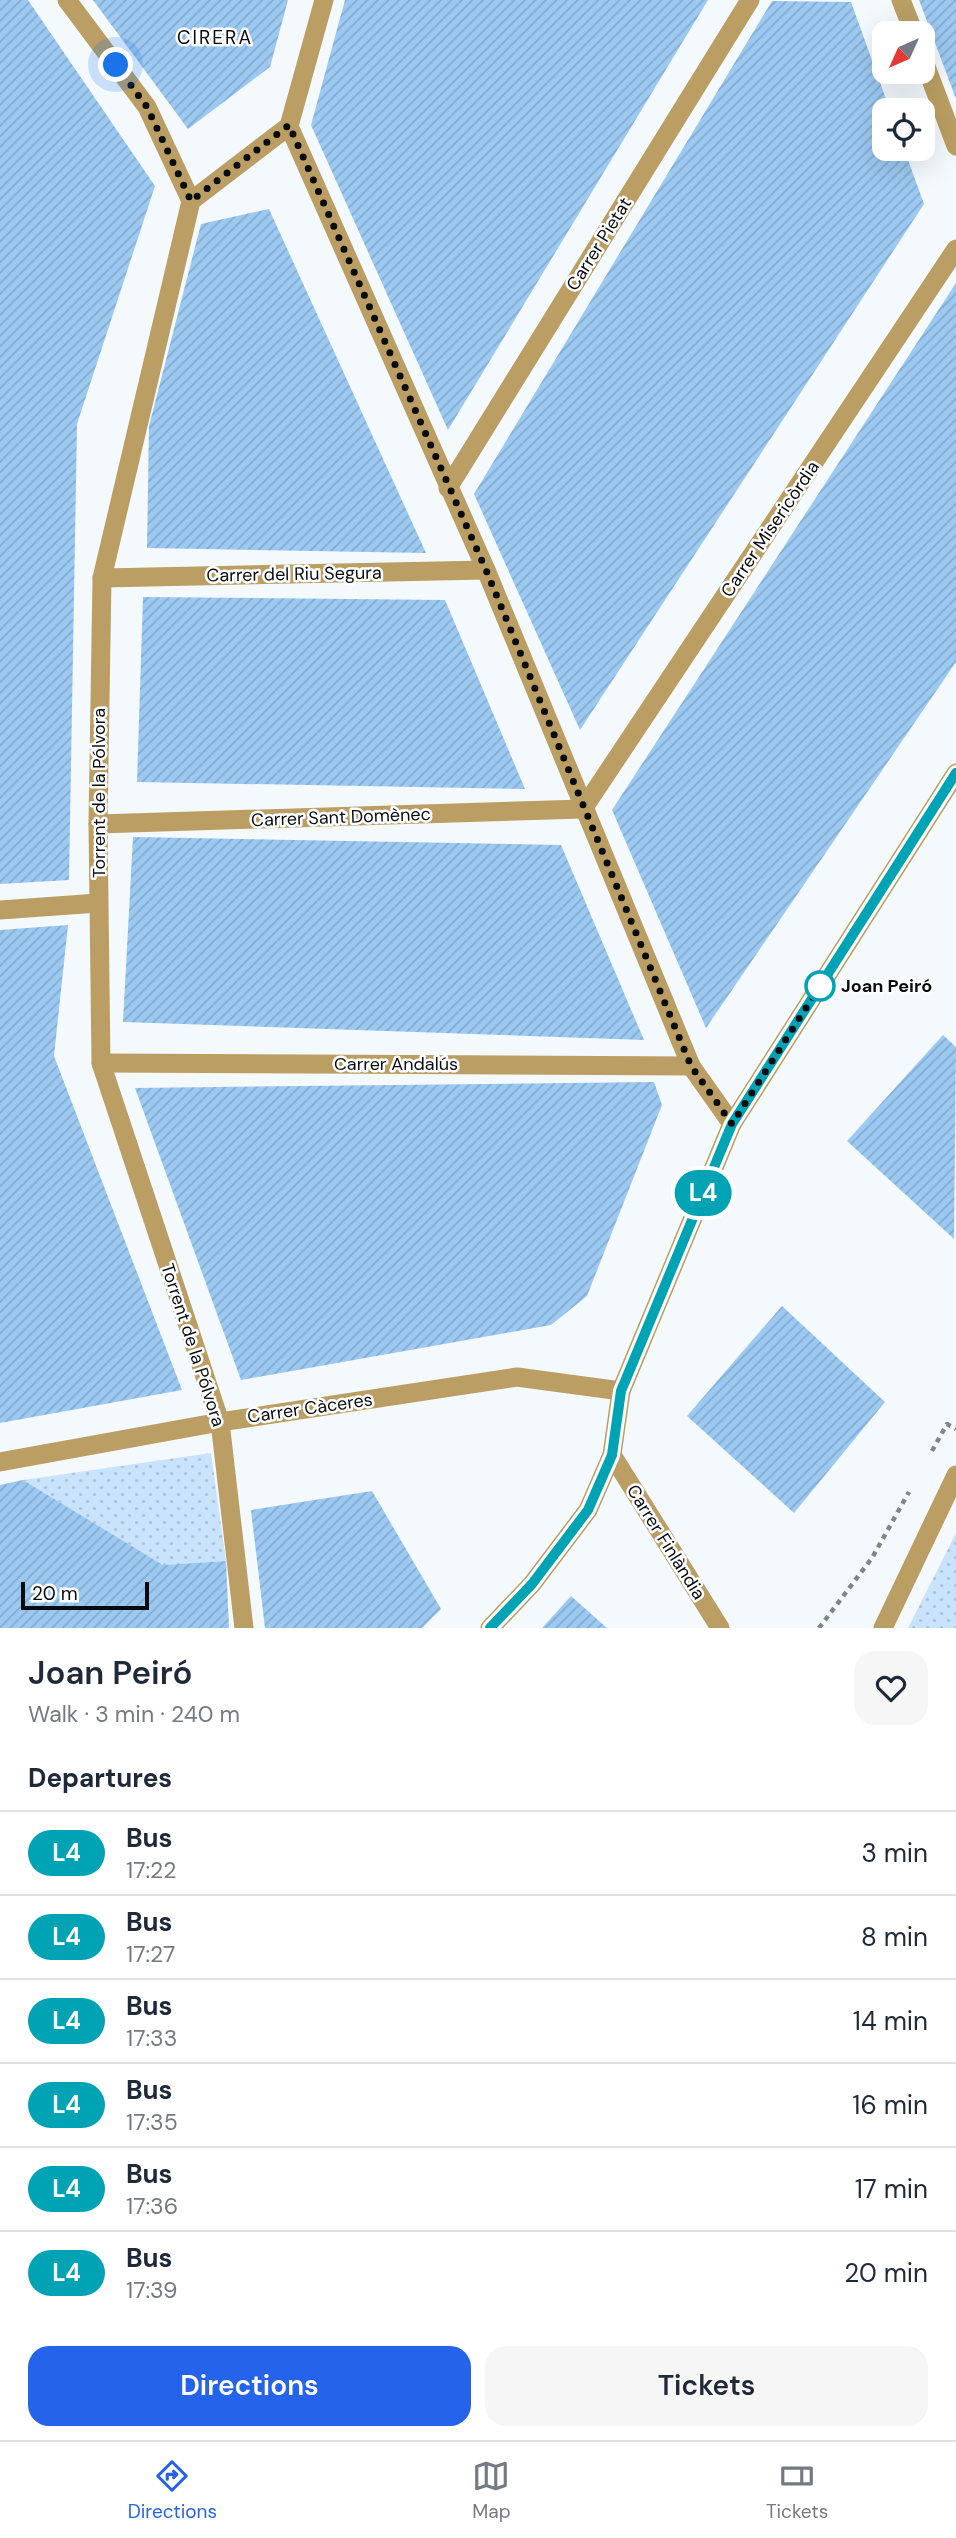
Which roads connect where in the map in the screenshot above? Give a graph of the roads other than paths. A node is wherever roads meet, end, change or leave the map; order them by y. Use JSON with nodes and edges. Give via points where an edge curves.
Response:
{"nodes":[{"id":1,"x":67,"y":0,"type":"edge"},
{"id":2,"x":324,"y":0,"type":"edge"},
{"id":3,"x":750,"y":0,"type":"edge"},
{"id":4,"x":901,"y":0,"type":"edge"},
{"id":5,"x":909,"y":21,"type":"edge"},
{"id":6,"x":933,"y":84,"type":"edge"},
{"id":7,"x":289,"y":125,"type":"junction"},
{"id":8,"x":956,"y":146,"type":"edge"},
{"id":9,"x":191,"y":201,"type":"junction"},
{"id":10,"x":956,"y":249,"type":"edge"},
{"id":11,"x":448,"y":488,"type":"junction"},
{"id":12,"x":486,"y":570,"type":"junction"},
{"id":13,"x":102,"y":578,"type":"junction"},
{"id":14,"x":956,"y":773,"type":"edge"},
{"id":15,"x":583,"y":809,"type":"junction"},
{"id":16,"x":98,"y":824,"type":"junction"},
{"id":17,"x":99,"y":903,"type":"junction"},
{"id":18,"x":0,"y":910,"type":"edge"},
{"id":19,"x":101,"y":1063,"type":"junction"},
{"id":20,"x":691,"y":1066,"type":"junction"},
{"id":21,"x":732,"y":1124,"type":"junction"},
{"id":22,"x":621,"y":1391,"type":"junction"},
{"id":23,"x":220,"y":1422,"type":"junction"},
{"id":24,"x":612,"y":1455,"type":"junction"},
{"id":25,"x":0,"y":1462,"type":"edge"},
{"id":26,"x":956,"y":1475,"type":"edge"},
{"id":27,"x":244,"y":1628,"type":"edge"},
{"id":28,"x":490,"y":1628,"type":"edge"},
{"id":29,"x":720,"y":1628,"type":"edge"},
{"id":30,"x":883,"y":1628,"type":"edge"}],
"edges":[{"from":1,"to":9,"type":"street","via":[[147,107]]},
{"from":2,"to":7,"type":"street"},
{"from":3,"to":11,"type":"street","name":"Carrer Pietat"},
{"from":4,"to":5,"type":"street"},
{"from":6,"to":8,"type":"street"},
{"from":7,"to":9,"type":"street"},
{"from":7,"to":11,"type":"street"},
{"from":9,"to":13,"type":"street","name":"Torrent de la Pólvora"},
{"from":10,"to":15,"type":"street","name":"Carrer Misericòrdia"},
{"from":11,"to":12,"type":"street"},
{"from":12,"to":13,"type":"street","name":"Carrer del Riu Segura"},
{"from":12,"to":15,"type":"street"},
{"from":13,"to":16,"type":"street","name":"Torrent de la Pólvora"},
{"from":14,"to":21,"type":"street"},
{"from":15,"to":16,"type":"street","name":"Carrer Sant Domènec"},
{"from":15,"to":20,"type":"street"},
{"from":16,"to":17,"type":"street","name":"Torrent de la Pólvora"},
{"from":17,"to":18,"type":"street"},
{"from":17,"to":19,"type":"street","name":"Torrent de la Pólvora"},
{"from":19,"to":20,"type":"street","name":"Carrer Andalús"},
{"from":19,"to":23,"type":"street","name":"Torrent de la Pólvora"},
{"from":20,"to":21,"type":"street"},
{"from":21,"to":22,"type":"street"},
{"from":22,"to":23,"type":"street","name":"Carrer Càceres","via":[[517,1377]]},
{"from":22,"to":24,"type":"street"},
{"from":23,"to":25,"type":"street","name":"Carrer Càceres"},
{"from":23,"to":27,"type":"street","name":"Torrent de la Pólvora"},
{"from":24,"to":28,"type":"street","via":[[588,1510],[532,1584]]},
{"from":24,"to":29,"type":"street","name":"Carrer Finlàndia"},
{"from":26,"to":30,"type":"street"}]}
